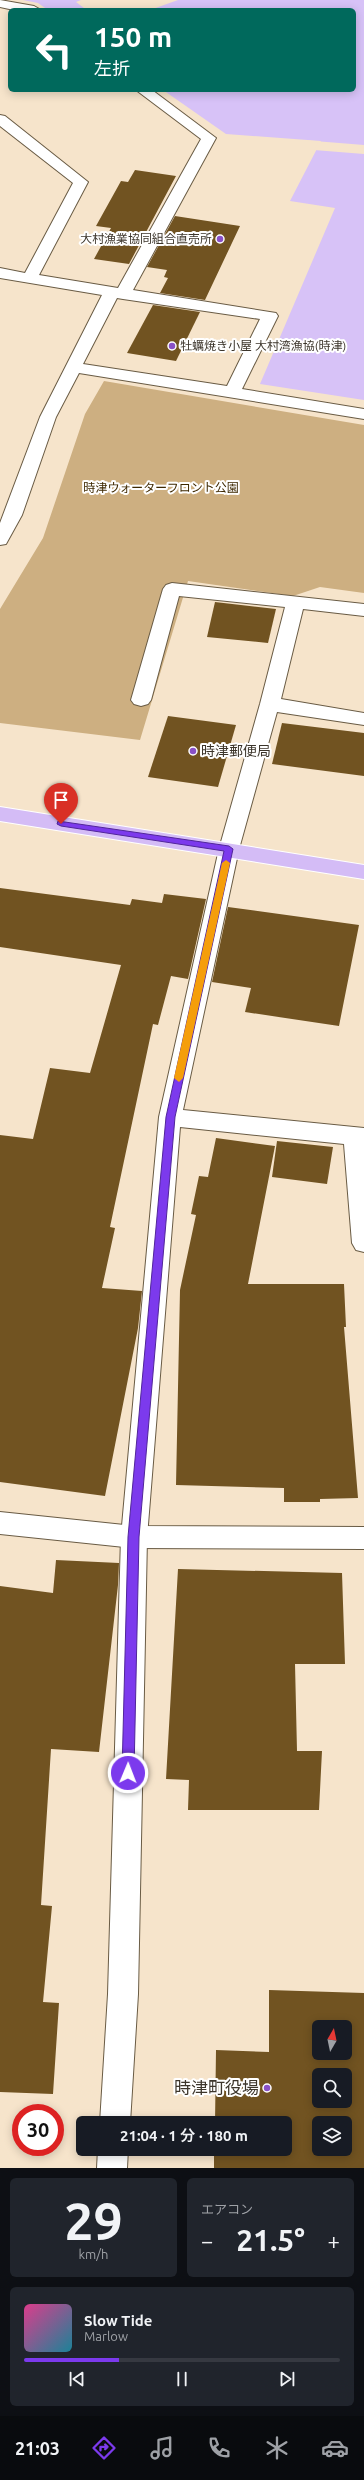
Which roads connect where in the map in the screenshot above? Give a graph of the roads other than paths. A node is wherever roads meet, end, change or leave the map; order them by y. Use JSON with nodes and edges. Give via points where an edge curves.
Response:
{"nodes":[{"id":1,"x":0,"y":3,"type":"edge"},
{"id":2,"x":24,"y":8,"type":"edge"},
{"id":3,"x":146,"y":92,"type":"edge"},
{"id":4,"x":0,"y":119,"type":"edge"},
{"id":5,"x":0,"y":273,"type":"edge"},
{"id":6,"x":30,"y":278,"type":"junction"},
{"id":7,"x":118,"y":293,"type":"junction"},
{"id":8,"x":73,"y":367,"type":"junction"},
{"id":9,"x":232,"y":392,"type":"junction"},
{"id":10,"x":364,"y":414,"type":"edge"},
{"id":11,"x":0,"y":540,"type":"edge"},
{"id":12,"x":295,"y":602,"type":"junction"},
{"id":13,"x":364,"y":610,"type":"edge"},
{"id":14,"x":141,"y":700,"type":"dead end"},
{"id":15,"x":270,"y":704,"type":"junction"},
{"id":16,"x":364,"y":719,"type":"edge"},
{"id":17,"x":0,"y":814,"type":"edge"},
{"id":18,"x":229,"y":849,"type":"junction"},
{"id":19,"x":364,"y":872,"type":"edge"},
{"id":20,"x":170,"y":1117,"type":"junction"},
{"id":21,"x":360,"y":1137,"type":"edge"},
{"id":22,"x":364,"y":1243,"type":"edge"},
{"id":23,"x":0,"y":1523,"type":"edge"},
{"id":24,"x":134,"y":1537,"type":"junction"},
{"id":25,"x":364,"y":1538,"type":"edge"},
{"id":26,"x":115,"y":2116,"type":"edge"},
{"id":27,"x":113,"y":2156,"type":"edge"},
{"id":28,"x":112,"y":2168,"type":"edge"}],
"edges":[{"from":1,"to":2,"type":"street"},
{"from":3,"to":7,"type":"street","via":[[209,138]]},
{"from":4,"to":6,"type":"street","via":[[81,182]]},
{"from":5,"to":6,"type":"street"},
{"from":6,"to":7,"type":"street"},
{"from":7,"to":8,"type":"street"},
{"from":7,"to":9,"type":"street","via":[[270,316]]},
{"from":8,"to":9,"type":"street"},
{"from":8,"to":11,"type":"street","via":[[48,417],[14,515]]},
{"from":9,"to":10,"type":"street"},
{"from":12,"to":13,"type":"street"},
{"from":12,"to":14,"type":"street","via":[[172,589]]},
{"from":12,"to":15,"type":"street"},
{"from":15,"to":16,"type":"street"},
{"from":15,"to":18,"type":"street"},
{"from":17,"to":18,"type":"highway"},
{"from":18,"to":19,"type":"highway"},
{"from":18,"to":20,"type":"street"},
{"from":20,"to":21,"type":"street"},
{"from":20,"to":24,"type":"street"},
{"from":21,"to":22,"type":"street"},
{"from":23,"to":24,"type":"street"},
{"from":24,"to":25,"type":"street"},
{"from":24,"to":26,"type":"street","via":[[123,1994]]},
{"from":27,"to":28,"type":"street"}]}
